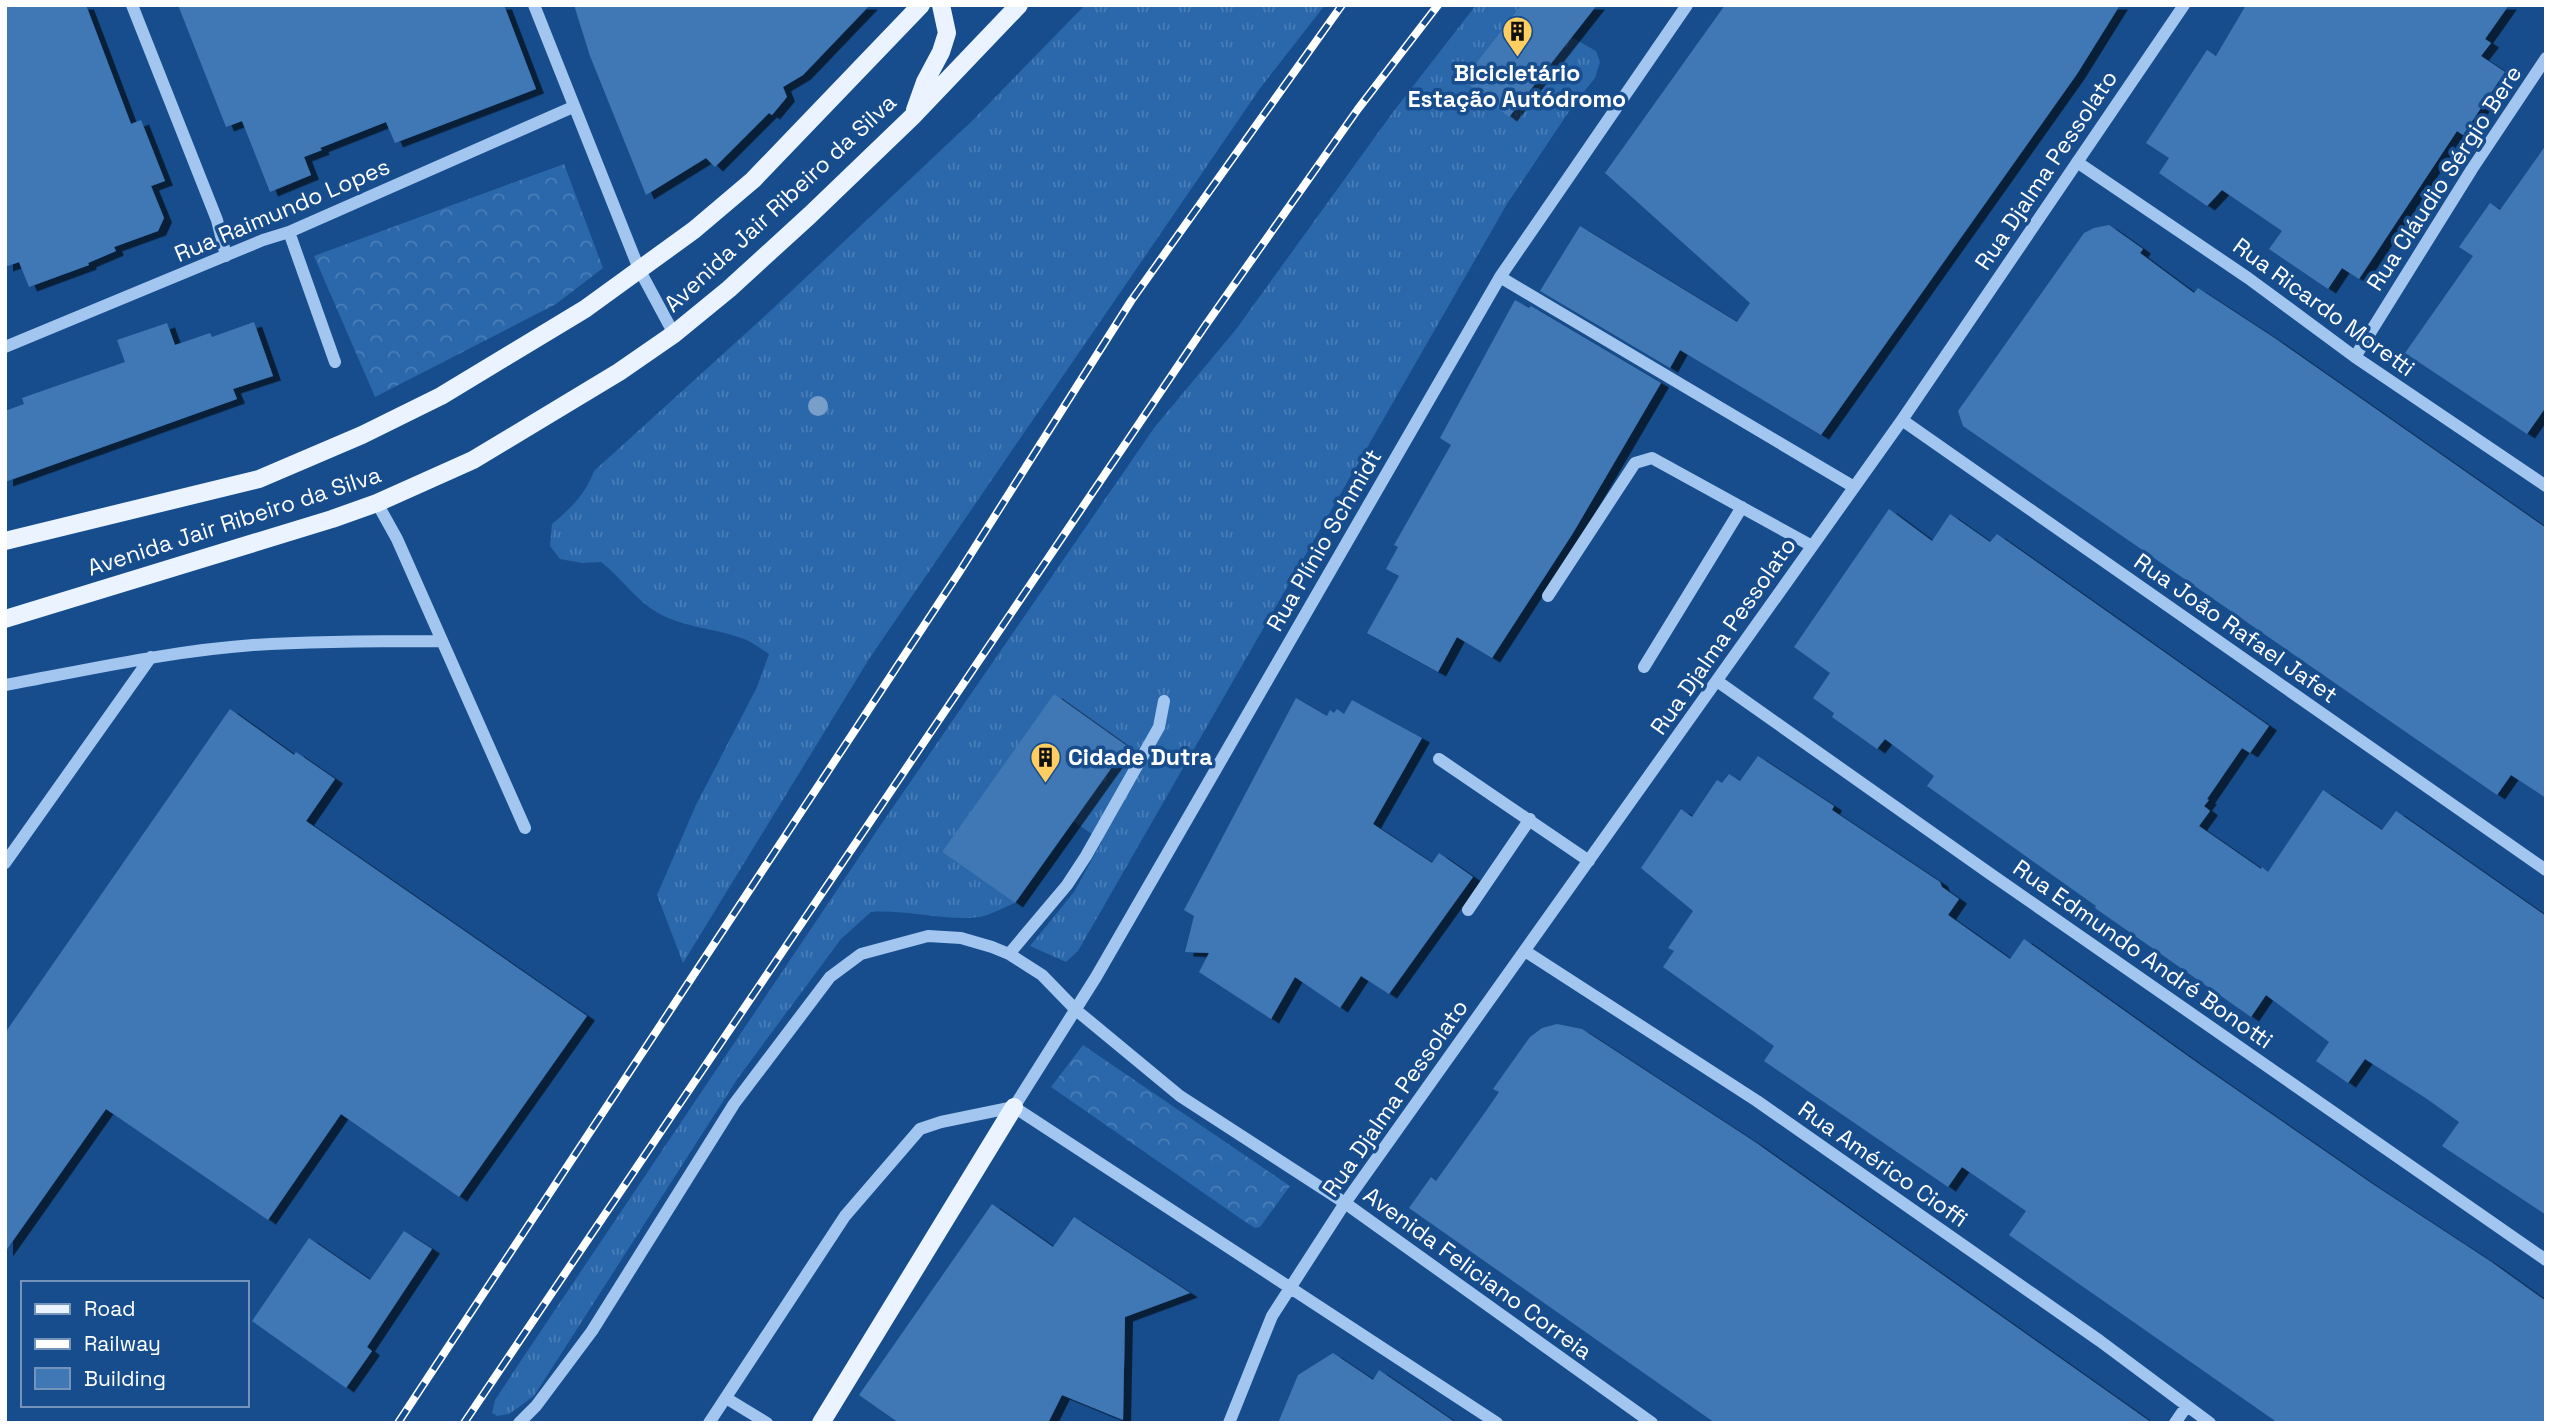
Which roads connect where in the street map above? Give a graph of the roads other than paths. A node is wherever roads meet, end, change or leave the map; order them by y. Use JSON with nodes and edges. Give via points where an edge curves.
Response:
{"nodes":[{"id":1,"x":132,"y":5,"type":"edge"},
{"id":2,"x":534,"y":5,"type":"edge"},
{"id":3,"x":921,"y":5,"type":"edge"},
{"id":4,"x":941,"y":5,"type":"edge"},
{"id":5,"x":1019,"y":5,"type":"edge"},
{"id":6,"x":1688,"y":5,"type":"edge"},
{"id":7,"x":2184,"y":5,"type":"edge"},
{"id":8,"x":2546,"y":58,"type":"edge"},
{"id":9,"x":573,"y":107,"type":"junction"},
{"id":10,"x":912,"y":117,"type":"junction"},
{"id":11,"x":2077,"y":162,"type":"junction"},
{"id":12,"x":289,"y":233,"type":"junction"},
{"id":13,"x":226,"y":256,"type":"junction"},
{"id":14,"x":639,"y":268,"type":"junction"},
{"id":15,"x":1500,"y":277,"type":"junction"},
{"id":16,"x":674,"y":334,"type":"junction"},
{"id":17,"x":5,"y":347,"type":"edge"},
{"id":18,"x":2355,"y":357,"type":"junction"},
{"id":19,"x":335,"y":362,"type":"dead end"},
{"id":20,"x":1902,"y":420,"type":"junction"},
{"id":21,"x":2546,"y":486,"type":"edge"},
{"id":22,"x":1854,"y":487,"type":"junction"},
{"id":23,"x":377,"y":503,"type":"junction"},
{"id":24,"x":1742,"y":507,"type":"junction"},
{"id":25,"x":5,"y":541,"type":"edge"},
{"id":26,"x":1812,"y":546,"type":"junction"},
{"id":27,"x":1548,"y":596,"type":"dead end"},
{"id":28,"x":5,"y":619,"type":"edge"},
{"id":29,"x":440,"y":641,"type":"junction"},
{"id":30,"x":151,"y":657,"type":"junction"},
{"id":31,"x":1644,"y":667,"type":"dead end"},
{"id":32,"x":1717,"y":681,"type":"junction"},
{"id":33,"x":5,"y":685,"type":"edge"},
{"id":34,"x":1164,"y":701,"type":"dead end"},
{"id":35,"x":1439,"y":759,"type":"dead end"},
{"id":36,"x":1530,"y":819,"type":"junction"},
{"id":37,"x":525,"y":828,"type":"dead end"},
{"id":38,"x":1589,"y":861,"type":"junction"},
{"id":39,"x":5,"y":863,"type":"edge"},
{"id":40,"x":2546,"y":870,"type":"edge"},
{"id":41,"x":1468,"y":910,"type":"dead end"},
{"id":42,"x":1525,"y":951,"type":"junction"},
{"id":43,"x":1009,"y":954,"type":"junction"},
{"id":44,"x":1076,"y":1010,"type":"junction"},
{"id":45,"x":1014,"y":1107,"type":"junction"},
{"id":46,"x":1345,"y":1203,"type":"junction"},
{"id":47,"x":2546,"y":1260,"type":"edge"},
{"id":48,"x":1290,"y":1286,"type":"junction"},
{"id":49,"x":726,"y":1398,"type":"junction"},
{"id":50,"x":2186,"y":1407,"type":"junction"},
{"id":51,"x":519,"y":1423,"type":"edge"},
{"id":52,"x":709,"y":1423,"type":"edge"},
{"id":53,"x":767,"y":1423,"type":"edge"},
{"id":54,"x":821,"y":1423,"type":"edge"},
{"id":55,"x":1229,"y":1423,"type":"edge"},
{"id":56,"x":1496,"y":1423,"type":"edge"},
{"id":57,"x":1652,"y":1423,"type":"edge"},
{"id":58,"x":2175,"y":1423,"type":"edge"},
{"id":59,"x":2210,"y":1423,"type":"edge"}],
"edges":[{"from":1,"to":13,"type":"street","via":[[217,220]]},
{"from":2,"to":9,"type":"street"},
{"from":3,"to":14,"type":"main road","name":"Avenida Jair Ribeiro da Silva","via":[[753,180],[694,230]]},
{"from":4,"to":10,"type":"main road","via":[[947,33]]},
{"from":5,"to":10,"type":"main road","name":"Avenida Jair Ribeiro da Silva"},
{"from":6,"to":15,"type":"street","name":"Rua Plínio Schmidt"},
{"from":7,"to":11,"type":"street","name":"Rua Djalma Pessolato"},
{"from":8,"to":18,"type":"street","name":"Rua Cláudio Sérgio Bere"},
{"from":9,"to":12,"type":"street","name":"Rua Raimundo Lopes"},
{"from":9,"to":14,"type":"street"},
{"from":10,"to":16,"type":"main road","name":"Avenida Jair Ribeiro da Silva","via":[[729,289]]},
{"from":11,"to":18,"type":"street","name":"Rua Ricardo Moretti"},
{"from":11,"to":20,"type":"street","name":"Rua Djalma Pessolato"},
{"from":12,"to":13,"type":"street","name":"Rua Raimundo Lopes"},
{"from":12,"to":19,"type":"street"},
{"from":13,"to":17,"type":"street","name":"Rua Raimundo Lopes"},
{"from":14,"to":16,"type":"street"},
{"from":14,"to":25,"type":"main road","name":"Avenida Jair Ribeiro da Silva","via":[[585,309],[442,396],[362,435],[259,479]]},
{"from":15,"to":22,"type":"street"},
{"from":15,"to":44,"type":"street","name":"Rua Plínio Schmidt"},
{"from":16,"to":23,"type":"main road","name":"Avenida Jair Ribeiro da Silva","via":[[473,460]]},
{"from":18,"to":21,"type":"street","name":"Rua Ricardo Moretti"},
{"from":20,"to":22,"type":"street","name":"Rua Djalma Pessolato"},
{"from":20,"to":40,"type":"street","name":"Rua João Rafael Jafet"},
{"from":22,"to":26,"type":"street","name":"Rua Djalma Pessolato"},
{"from":23,"to":28,"type":"main road","name":"Avenida Jair Ribeiro da Silva"},
{"from":23,"to":29,"type":"street"},
{"from":24,"to":26,"type":"street"},
{"from":24,"to":27,"type":"street","via":[[1652,458],[1635,463]]},
{"from":24,"to":31,"type":"street"},
{"from":26,"to":32,"type":"street","name":"Rua Djalma Pessolato"},
{"from":29,"to":30,"type":"street","via":[[252,645]]},
{"from":29,"to":37,"type":"street"},
{"from":30,"to":33,"type":"street"},
{"from":30,"to":39,"type":"street"},
{"from":32,"to":38,"type":"street","name":"Rua Djalma Pessolato"},
{"from":32,"to":47,"type":"street","name":"Rua Edmundo André Bonotti"},
{"from":34,"to":43,"type":"street","via":[[1159,727],[1086,856]]},
{"from":35,"to":36,"type":"street"},
{"from":36,"to":38,"type":"street"},
{"from":36,"to":41,"type":"street"},
{"from":38,"to":42,"type":"street","name":"Rua Djalma Pessolato"},
{"from":42,"to":46,"type":"street","name":"Rua Djalma Pessolato"},
{"from":42,"to":50,"type":"street","name":"Rua Américo Cioffi","via":[[1769,1109],[2100,1341]]},
{"from":43,"to":44,"type":"street","name":"Avenida Feliciano Correia","via":[[1042,975]]},
{"from":43,"to":51,"type":"street","name":"Avenida Feliciano Correia","via":[[961,938],[928,936],[862,954],[830,977],[734,1104],[592,1331]]},
{"from":44,"to":45,"type":"street","name":"Rua Plínio Schmidt"},
{"from":44,"to":46,"type":"street","name":"Avenida Feliciano Correia","via":[[1181,1096]]},
{"from":45,"to":48,"type":"street"},
{"from":45,"to":49,"type":"street","via":[[920,1129],[845,1216]]},
{"from":45,"to":54,"type":"main road"},
{"from":46,"to":48,"type":"street","name":"Rua Djalma Pessolato"},
{"from":46,"to":57,"type":"street","name":"Avenida Feliciano Correia"},
{"from":48,"to":55,"type":"street","name":"Rua Djalma Pessolato","via":[[1272,1316]]},
{"from":48,"to":56,"type":"street"},
{"from":49,"to":52,"type":"street"},
{"from":49,"to":53,"type":"street"},
{"from":50,"to":58,"type":"street"},
{"from":50,"to":59,"type":"street","name":"Rua Américo Cioffi"}]}
